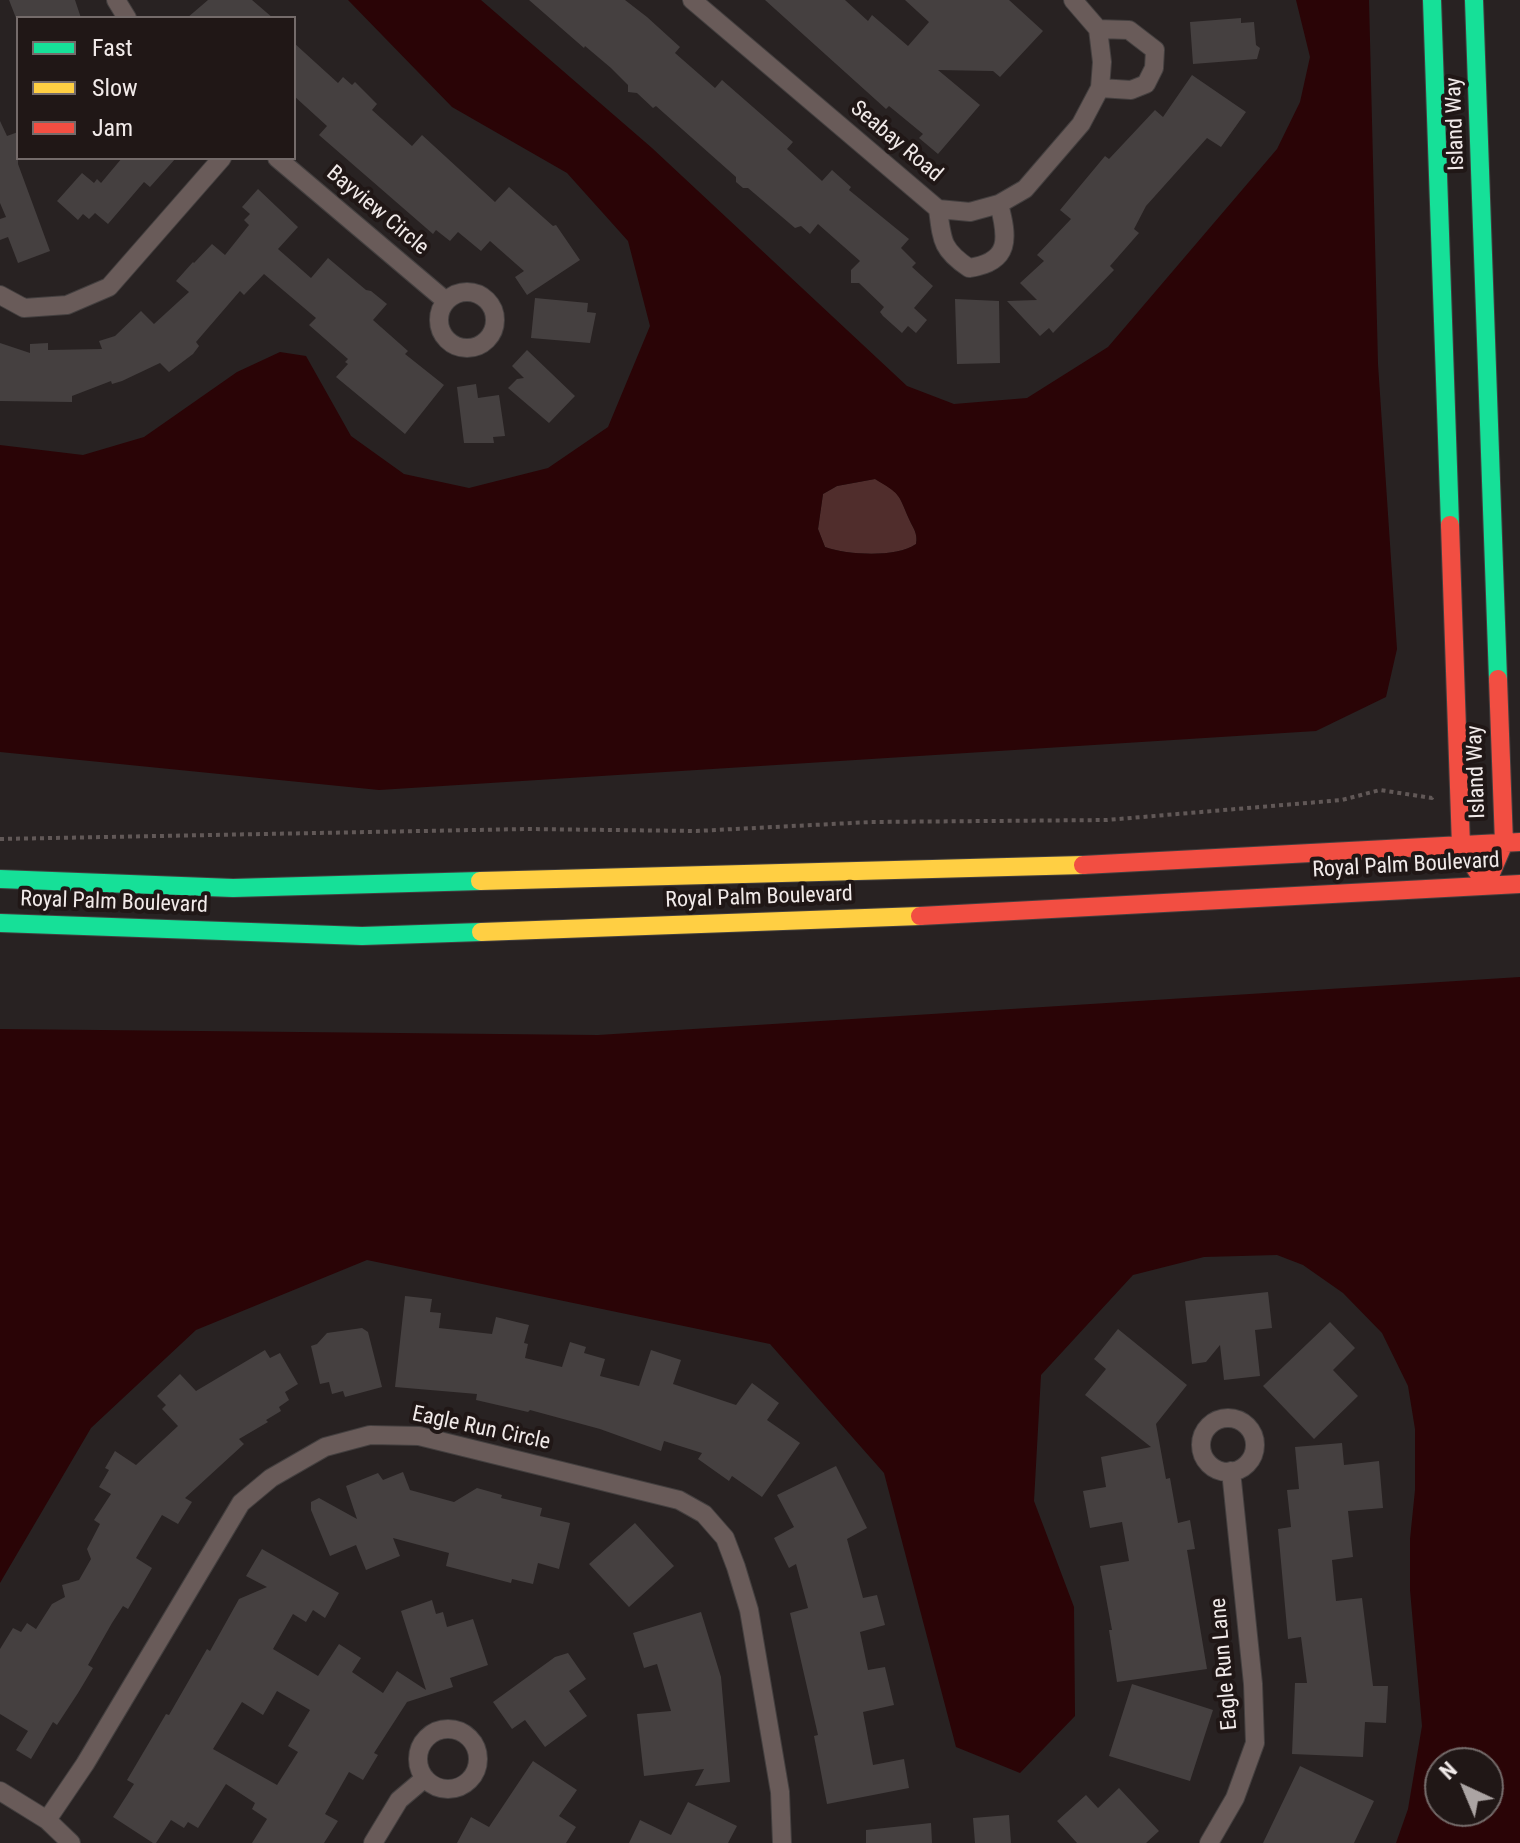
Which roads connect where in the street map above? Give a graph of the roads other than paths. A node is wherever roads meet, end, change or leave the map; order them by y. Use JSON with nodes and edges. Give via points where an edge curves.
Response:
{"nodes":[{"id":1,"x":692,"y":0,"type":"edge"},
{"id":2,"x":1073,"y":0,"type":"edge"},
{"id":3,"x":1432,"y":0,"type":"edge"},
{"id":4,"x":1474,"y":0,"type":"edge"},
{"id":5,"x":1098,"y":29,"type":"junction"},
{"id":6,"x":1100,"y":88,"type":"junction"},
{"id":7,"x":220,"y":160,"type":"edge"},
{"id":8,"x":279,"y":160,"type":"edge"},
{"id":9,"x":999,"y":204,"type":"junction"},
{"id":10,"x":938,"y":209,"type":"junction"},
{"id":11,"x":0,"y":295,"type":"edge"},
{"id":12,"x":446,"y":301,"type":"dead end"},
{"id":13,"x":1512,"y":842,"type":"edge"},
{"id":14,"x":1461,"y":846,"type":"junction"},
{"id":15,"x":0,"y":879,"type":"edge"},
{"id":16,"x":1520,"y":884,"type":"edge"},
{"id":17,"x":1486,"y":885,"type":"junction"},
{"id":18,"x":0,"y":923,"type":"edge"},
{"id":19,"x":1231,"y":1471,"type":"dead end"},
{"id":20,"x":425,"y":1778,"type":"dead end"},
{"id":21,"x":0,"y":1791,"type":"edge"},
{"id":22,"x":47,"y":1820,"type":"junction"},
{"id":23,"x":71,"y":1843,"type":"edge"},
{"id":24,"x":373,"y":1843,"type":"edge"},
{"id":25,"x":782,"y":1843,"type":"edge"},
{"id":26,"x":1209,"y":1843,"type":"edge"}],
"edges":[{"from":1,"to":10,"type":"street","name":"Seabay Road"},
{"from":2,"to":5,"type":"street"},
{"from":3,"to":14,"type":"main road","name":"Island Way"},
{"from":4,"to":13,"type":"main road","name":"Island Way"},
{"from":5,"to":6,"type":"street","name":"Seabay Road"},
{"from":5,"to":6,"type":"street","via":[[1129,30],[1155,50],[1146,84],[1131,90]]},
{"from":6,"to":9,"type":"street","name":"Seabay Road","via":[[1081,124],[1025,189]]},
{"from":7,"to":11,"type":"street","via":[[109,287],[67,305],[24,308]]},
{"from":8,"to":12,"type":"street","name":"Bayview Circle"},
{"from":9,"to":10,"type":"street","name":"Seabay Road","via":[[970,212]]},
{"from":9,"to":10,"type":"street","via":[[1007,234],[1001,254],[986,265],[969,268],[942,242]]},
{"from":13,"to":14,"type":"main road","name":"Royal Palm Boulevard"},
{"from":13,"to":17,"type":"main road","name":"Island Way"},
{"from":14,"to":15,"type":"main road","name":"Royal Palm Boulevard","via":[[1079,865],[233,888]]},
{"from":14,"to":17,"type":"main road","name":"Island Way"},
{"from":16,"to":17,"type":"main road","name":"Royal Palm Boulevard"},
{"from":17,"to":18,"type":"main road","name":"Royal Palm Boulevard","via":[[1014,913],[362,936]]},
{"from":19,"to":26,"type":"street","name":"Eagle Run Lane","via":[[1255,1743],[1235,1798]]},
{"from":20,"to":24,"type":"street","via":[[399,1800]]},
{"from":21,"to":22,"type":"street"},
{"from":22,"to":23,"type":"street"},
{"from":22,"to":25,"type":"street","name":"Eagle Run Circle","via":[[241,1503],[271,1478],[325,1447],[370,1435],[419,1436],[679,1500],[704,1514],[725,1538],[749,1610],[780,1792]]}]}
